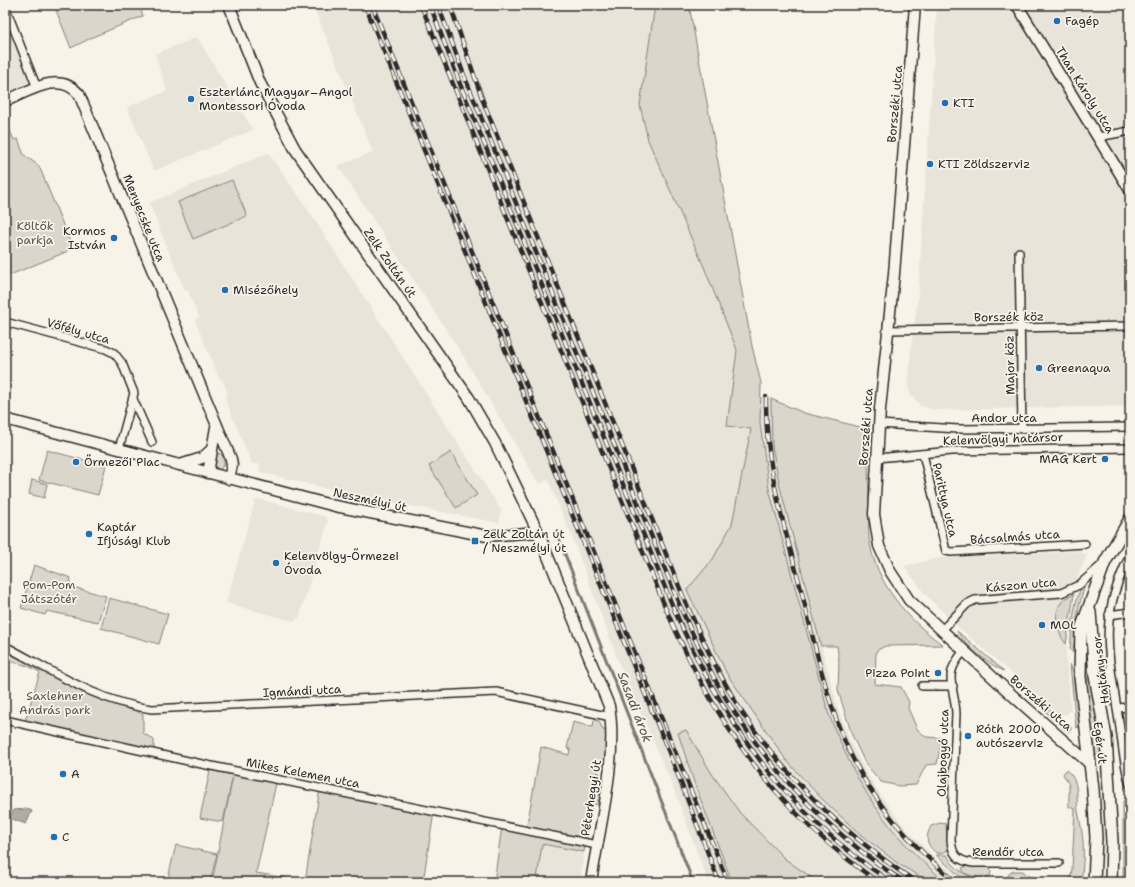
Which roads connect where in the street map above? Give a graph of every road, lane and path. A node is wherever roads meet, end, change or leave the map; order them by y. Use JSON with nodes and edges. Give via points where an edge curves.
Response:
{"nodes":[{"id":1,"x":229,"y":5,"type":"edge"},
{"id":2,"x":916,"y":5,"type":"edge"},
{"id":3,"x":1017,"y":5,"type":"edge"},
{"id":4,"x":5,"y":6,"type":"edge"},
{"id":5,"x":37,"y":88,"type":"junction"},
{"id":6,"x":5,"y":101,"type":"edge"},
{"id":7,"x":1130,"y":131,"type":"edge"},
{"id":8,"x":1098,"y":136,"type":"junction"},
{"id":9,"x":1130,"y":190,"type":"edge"},
{"id":10,"x":1020,"y":252,"type":"dead end"},
{"id":11,"x":5,"y":322,"type":"edge"},
{"id":12,"x":1130,"y":326,"type":"edge"},
{"id":13,"x":1020,"y":328,"type":"junction"},
{"id":14,"x":888,"y":330,"type":"junction"},
{"id":15,"x":133,"y":399,"type":"junction"},
{"id":16,"x":5,"y":419,"type":"edge"},
{"id":17,"x":879,"y":424,"type":"junction"},
{"id":18,"x":216,"y":427,"type":"junction"},
{"id":19,"x":1130,"y":427,"type":"edge"},
{"id":20,"x":1022,"y":429,"type":"junction"},
{"id":21,"x":152,"y":442,"type":"dead end"},
{"id":22,"x":1130,"y":448,"type":"edge"},
{"id":23,"x":119,"y":449,"type":"junction"},
{"id":24,"x":212,"y":450,"type":"junction"},
{"id":25,"x":923,"y":454,"type":"junction"},
{"id":26,"x":877,"y":458,"type":"junction"},
{"id":27,"x":178,"y":465,"type":"junction"},
{"id":28,"x":208,"y":473,"type":"junction"},
{"id":29,"x":229,"y":479,"type":"junction"},
{"id":30,"x":1130,"y":519,"type":"edge"},
{"id":31,"x":538,"y":532,"type":"junction"},
{"id":32,"x":1085,"y":544,"type":"dead end"},
{"id":33,"x":946,"y":551,"type":"joint"},
{"id":34,"x":1130,"y":555,"type":"edge"},
{"id":35,"x":1105,"y":562,"type":"junction"},
{"id":36,"x":1090,"y":608,"type":"junction"},
{"id":37,"x":1130,"y":612,"type":"edge"},
{"id":38,"x":1109,"y":615,"type":"junction"},
{"id":39,"x":941,"y":631,"type":"junction"},
{"id":40,"x":5,"y":646,"type":"edge"},
{"id":41,"x":964,"y":651,"type":"junction"},
{"id":42,"x":922,"y":686,"type":"dead end"},
{"id":43,"x":953,"y":686,"type":"junction"},
{"id":44,"x":1130,"y":706,"type":"edge"},
{"id":45,"x":1117,"y":708,"type":"junction"},
{"id":46,"x":611,"y":718,"type":"junction"},
{"id":47,"x":5,"y":720,"type":"edge"},
{"id":48,"x":1090,"y":764,"type":"junction"},
{"id":49,"x":1130,"y":785,"type":"edge"},
{"id":50,"x":1109,"y":788,"type":"junction"},
{"id":51,"x":596,"y":845,"type":"junction"},
{"id":52,"x":957,"y":858,"type":"joint"},
{"id":53,"x":1059,"y":863,"type":"dead end"},
{"id":54,"x":591,"y":882,"type":"edge"},
{"id":55,"x":1094,"y":882,"type":"edge"},
{"id":56,"x":1111,"y":882,"type":"edge"}],
"edges":[{"from":1,"to":31,"type":"street","name":"Zelk Zoltán út","via":[[260,83],[295,149],[469,398],[495,442]]},
{"from":2,"to":14,"type":"street","name":"Borszéki utca"},
{"from":3,"to":8,"type":"street","name":"Than Károly utca"},
{"from":4,"to":5,"type":"street"},
{"from":5,"to":6,"type":"street","name":"Menyecske utca"},
{"from":5,"to":18,"type":"street","name":"Menyecske utca","via":[[49,83],[63,83],[79,94]]},
{"from":7,"to":8,"type":"street"},
{"from":8,"to":9,"type":"street","name":"Than Károly utca"},
{"from":10,"to":13,"type":"street","name":"Major köz"},
{"from":11,"to":15,"type":"street","name":"Vőfély utca","via":[[114,353],[122,363],[133,387]]},
{"from":12,"to":13,"type":"street","name":"Borszék köz"},
{"from":13,"to":14,"type":"street","name":"Borszék köz"},
{"from":13,"to":20,"type":"street","name":"Major köz"},
{"from":14,"to":17,"type":"street","name":"Borszéki utca"},
{"from":15,"to":21,"type":"street"},
{"from":15,"to":23,"type":"street","name":"Vőfély utca"},
{"from":16,"to":23,"type":"street","name":"Neszmélyi út"},
{"from":17,"to":20,"type":"street","name":"Andor utca","via":[[958,429]]},
{"from":17,"to":26,"type":"street","name":"Borszéki utca"},
{"from":18,"to":24,"type":"street"},
{"from":18,"to":29,"type":"street","name":"Menyecske utca","via":[[231,459]]},
{"from":19,"to":20,"type":"street","name":"Andor utca"},
{"from":22,"to":25,"type":"street","name":"Kelenvölgyi határsor","via":[[982,450]]},
{"from":23,"to":27,"type":"street","name":"Neszmélyi út"},
{"from":24,"to":27,"type":"street","via":[[197,460]]},
{"from":24,"to":28,"type":"street"},
{"from":25,"to":26,"type":"street","name":"Kelenvölgyi határsor"},
{"from":25,"to":33,"type":"street","name":"Parittya utca"},
{"from":26,"to":39,"type":"street","name":"Borszéki utca","via":[[874,514],[883,558],[909,600]]},
{"from":27,"to":28,"type":"street","name":"Neszmélyi út"},
{"from":28,"to":29,"type":"street","name":"Neszmélyi út"},
{"from":29,"to":31,"type":"street","name":"Neszmélyi út","via":[[335,506],[487,536]]},
{"from":30,"to":35,"type":"main road","name":"Egér út"},
{"from":31,"to":46,"type":"street","via":[[609,706]]},
{"from":32,"to":33,"type":"street","name":"Bácsalmás utca"},
{"from":34,"to":38,"type":"street","name":"Hajtány sor","via":[[1116,585]]},
{"from":35,"to":36,"type":"main road","name":"Egér út","via":[[1098,577]]},
{"from":35,"to":39,"type":"street","name":"Kászon utca","via":[[1070,591],[975,600],[967,604]]},
{"from":36,"to":48,"type":"main road","name":"Egér út","via":[[1082,629],[1079,665]]},
{"from":36,"to":50,"type":"main road","name":"Egér út","via":[[1093,660],[1106,737]]},
{"from":37,"to":38,"type":"street"},
{"from":38,"to":45,"type":"street","name":"Hajtány sor","via":[[1108,655]]},
{"from":39,"to":41,"type":"street","name":"Borszéki utca"},
{"from":40,"to":46,"type":"street","name":"Igmándi utca","via":[[96,695],[128,706],[152,709],[496,692]]},
{"from":41,"to":43,"type":"street","name":"Olajbogyó utca","via":[[952,667],[950,678]]},
{"from":41,"to":48,"type":"street","name":"Borszéki utca"},
{"from":42,"to":43,"type":"street"},
{"from":43,"to":52,"type":"street","name":"Olajbogyó utca","via":[[956,713],[951,840]]},
{"from":44,"to":45,"type":"street"},
{"from":45,"to":49,"type":"street","name":"Hajtány sor"},
{"from":46,"to":51,"type":"street","name":"Péterhegyi út","via":[[608,774]]},
{"from":47,"to":51,"type":"street","name":"Mikes Kelemen utca","via":[[197,763]]},
{"from":48,"to":50,"type":"main road"},
{"from":48,"to":55,"type":"main road","name":"Egér út","via":[[1096,838]]},
{"from":50,"to":56,"type":"main road","name":"Egér út"},
{"from":51,"to":54,"type":"street","name":"Péterhegyi út"},
{"from":52,"to":53,"type":"street","name":"Rendőr utca","via":[[972,863]]}]}
